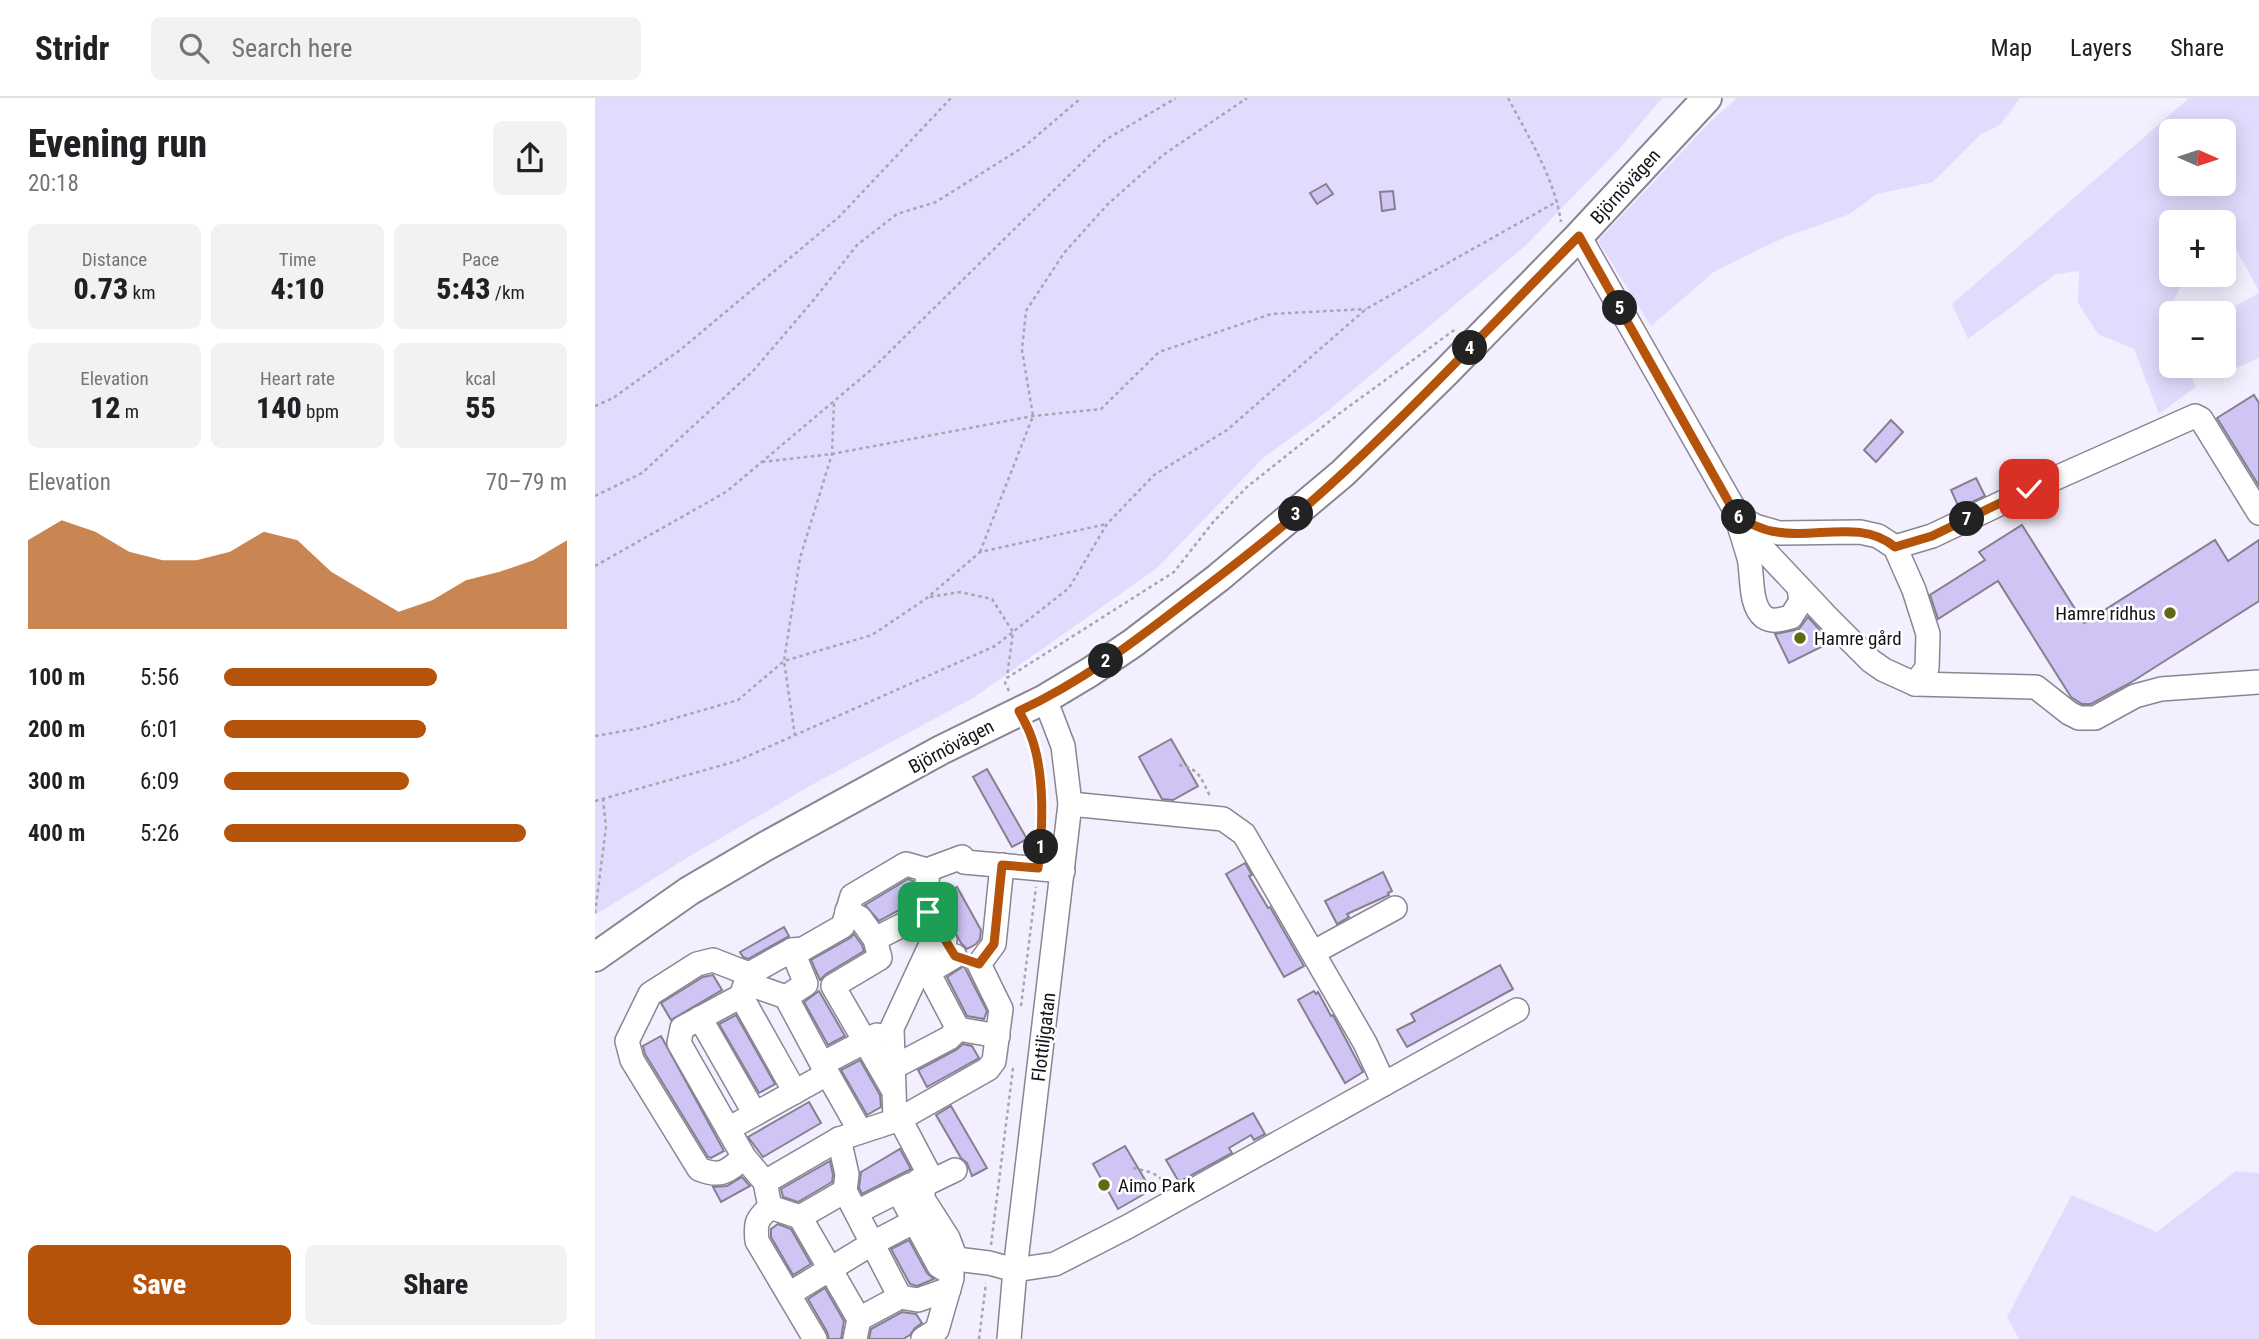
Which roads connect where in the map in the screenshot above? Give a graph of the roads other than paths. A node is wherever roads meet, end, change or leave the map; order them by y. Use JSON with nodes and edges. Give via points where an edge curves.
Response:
{"nodes":[{"id":1,"x":1707,"y":98,"type":"edge"},
{"id":2,"x":1571,"y":232,"type":"junction"},
{"id":3,"x":2259,"y":513,"type":"edge"},
{"id":4,"x":1736,"y":515,"type":"junction"},
{"id":5,"x":1895,"y":547,"type":"junction"},
{"id":6,"x":1799,"y":588,"type":"junction"},
{"id":7,"x":2259,"y":682,"type":"edge"},
{"id":8,"x":1915,"y":684,"type":"junction"},
{"id":9,"x":1045,"y":699,"type":"junction"},
{"id":10,"x":1070,"y":804,"type":"junction"},
{"id":11,"x":1002,"y":865,"type":"junction"},
{"id":12,"x":927,"y":870,"type":"junction"},
{"id":13,"x":1063,"y":871,"type":"junction"},
{"id":14,"x":1395,"y":908,"type":"dead end"},
{"id":15,"x":847,"y":911,"type":"junction"},
{"id":16,"x":933,"y":920,"type":"junction"},
{"id":17,"x":875,"y":939,"type":"junction"},
{"id":18,"x":792,"y":950,"type":"junction"},
{"id":19,"x":1314,"y":952,"type":"junction"},
{"id":20,"x":955,"y":956,"type":"junction"},
{"id":21,"x":595,"y":957,"type":"edge"},
{"id":22,"x":979,"y":964,"type":"junction"},
{"id":23,"x":924,"y":971,"type":"junction"},
{"id":24,"x":745,"y":984,"type":"junction"},
{"id":25,"x":806,"y":984,"type":"junction"},
{"id":26,"x":833,"y":986,"type":"junction"},
{"id":27,"x":786,"y":997,"type":"junction"},
{"id":28,"x":1517,"y":1010,"type":"dead end"},
{"id":29,"x":700,"y":1018,"type":"junction"},
{"id":30,"x":892,"y":1028,"type":"junction"},
{"id":31,"x":958,"y":1028,"type":"junction"},
{"id":32,"x":998,"y":1036,"type":"junction"},
{"id":33,"x":865,"y":1041,"type":"junction"},
{"id":34,"x":894,"y":1067,"type":"junction"},
{"id":35,"x":825,"y":1069,"type":"junction"},
{"id":36,"x":1384,"y":1084,"type":"junction"},
{"id":37,"x":894,"y":1091,"type":"junction"},
{"id":38,"x":795,"y":1092,"type":"junction"},
{"id":39,"x":755,"y":1114,"type":"junction"},
{"id":40,"x":898,"y":1119,"type":"junction"},
{"id":41,"x":728,"y":1129,"type":"junction"},
{"id":42,"x":850,"y":1135,"type":"junction"},
{"id":43,"x":744,"y":1157,"type":"junction"},
{"id":44,"x":955,"y":1170,"type":"dead end"},
{"id":45,"x":765,"y":1182,"type":"junction"},
{"id":46,"x":915,"y":1185,"type":"junction"},
{"id":47,"x":845,"y":1191,"type":"junction"},
{"id":48,"x":770,"y":1207,"type":"junction"},
{"id":49,"x":857,"y":1212,"type":"junction"},
{"id":50,"x":800,"y":1217,"type":"junction"},
{"id":51,"x":915,"y":1221,"type":"junction"},
{"id":52,"x":873,"y":1243,"type":"junction"},
{"id":53,"x":828,"y":1269,"type":"junction"},
{"id":54,"x":1015,"y":1270,"type":"junction"},
{"id":55,"x":952,"y":1274,"type":"junction"},
{"id":56,"x":789,"y":1294,"type":"junction"},
{"id":57,"x":900,"y":1297,"type":"junction"},
{"id":58,"x":857,"y":1329,"type":"edge"},
{"id":59,"x":815,"y":1339,"type":"edge"},
{"id":60,"x":923,"y":1339,"type":"edge"},
{"id":61,"x":1009,"y":1339,"type":"edge"}],
"edges":[{"from":1,"to":2,"type":"main road","name":"Björnövägen"},
{"from":2,"to":4,"type":"street"},
{"from":2,"to":9,"type":"main road","name":"Björnövägen","via":[[1446,372],[1343,473],[1133,643]]},
{"from":3,"to":5,"type":"street","via":[[2195,416],[1932,536]]},
{"from":4,"to":5,"type":"street","via":[[1779,533],[1860,532]]},
{"from":4,"to":6,"type":"street"},
{"from":4,"to":6,"type":"street","via":[[1754,596],[1765,617],[1775,621],[1791,617],[1801,601]]},
{"from":5,"to":8,"type":"street","via":[[1928,634],[1927,668]]},
{"from":6,"to":8,"type":"street","via":[[1871,661]]},
{"from":7,"to":8,"type":"street","via":[[2161,688],[2095,718],[2069,713],[2036,687]]},
{"from":9,"to":10,"type":"street","name":"Flottiljgatan","via":[[1062,746]]},
{"from":9,"to":21,"type":"main road","name":"Björnövägen","via":[[764,847],[689,891]]},
{"from":10,"to":13,"type":"street","name":"Flottiljgatan"},
{"from":10,"to":19,"type":"street","via":[[1223,819],[1244,834]]},
{"from":11,"to":12,"type":"street","via":[[963,859]]},
{"from":11,"to":13,"type":"street"},
{"from":11,"to":22,"type":"street","via":[[994,944]]},
{"from":12,"to":15,"type":"street","via":[[906,864],[852,896]]},
{"from":12,"to":16,"type":"street"},
{"from":13,"to":54,"type":"street","name":"Flottiljgatan"},
{"from":14,"to":19,"type":"street"},
{"from":15,"to":17,"type":"street","via":[[860,918]]},
{"from":15,"to":18,"type":"street","via":[[843,926],[803,949]]},
{"from":16,"to":17,"type":"street"},
{"from":16,"to":20,"type":"street"},
{"from":16,"to":23,"type":"street"},
{"from":17,"to":26,"type":"street","via":[[880,958]]},
{"from":18,"to":24,"type":"street"},
{"from":18,"to":25,"type":"street"},
{"from":19,"to":36,"type":"street"},
{"from":20,"to":22,"type":"street"},
{"from":20,"to":23,"type":"street"},
{"from":22,"to":32,"type":"street","via":[[1001,1009]]},
{"from":23,"to":30,"type":"street"},
{"from":23,"to":31,"type":"street"},
{"from":24,"to":27,"type":"street"},
{"from":24,"to":29,"type":"street"},
{"from":24,"to":38,"type":"street"},
{"from":24,"to":43,"type":"street","via":[[713,960],[697,964],[650,994],[627,1041],[632,1060],[699,1169],[712,1174],[728,1171]]},
{"from":25,"to":26,"type":"street"},
{"from":25,"to":27,"type":"street"},
{"from":26,"to":33,"type":"street"},
{"from":27,"to":35,"type":"street"},
{"from":28,"to":36,"type":"street"},
{"from":29,"to":39,"type":"street"},
{"from":29,"to":41,"type":"street","via":[[682,1028],[679,1043]]},
{"from":30,"to":33,"type":"street"},
{"from":30,"to":34,"type":"street"},
{"from":31,"to":32,"type":"street"},
{"from":31,"to":34,"type":"street","via":[[949,1038]]},
{"from":32,"to":40,"type":"street","via":[[995,1061],[988,1069]]},
{"from":33,"to":35,"type":"street"},
{"from":33,"to":37,"type":"street"},
{"from":34,"to":37,"type":"street"},
{"from":35,"to":38,"type":"street"},
{"from":35,"to":42,"type":"street"},
{"from":36,"to":54,"type":"street","via":[[1055,1264]]},
{"from":37,"to":40,"type":"street"},
{"from":38,"to":39,"type":"street"},
{"from":39,"to":41,"type":"street"},
{"from":40,"to":42,"type":"street"},
{"from":40,"to":46,"type":"street","via":[[929,1174]]},
{"from":41,"to":43,"type":"street"},
{"from":42,"to":45,"type":"street"},
{"from":42,"to":47,"type":"street"},
{"from":43,"to":45,"type":"street"},
{"from":44,"to":46,"type":"street"},
{"from":45,"to":48,"type":"street"},
{"from":46,"to":49,"type":"street"},
{"from":46,"to":51,"type":"street"},
{"from":46,"to":55,"type":"street","via":[[923,1189],[923,1199],[948,1238]]},
{"from":47,"to":49,"type":"street"},
{"from":47,"to":50,"type":"street"},
{"from":48,"to":50,"type":"street"},
{"from":48,"to":56,"type":"street","via":[[758,1219],[757,1241]]},
{"from":49,"to":52,"type":"street"},
{"from":50,"to":53,"type":"street"},
{"from":51,"to":52,"type":"street"},
{"from":51,"to":55,"type":"street","via":[[939,1266]]},
{"from":52,"to":53,"type":"street"},
{"from":52,"to":57,"type":"street"},
{"from":53,"to":56,"type":"street"},
{"from":53,"to":58,"type":"street"},
{"from":54,"to":55,"type":"street","via":[[989,1263]]},
{"from":54,"to":61,"type":"street","name":"Flottiljgatan"},
{"from":55,"to":57,"type":"street","via":[[918,1300]]},
{"from":55,"to":60,"type":"street","via":[[937,1330]]},
{"from":56,"to":59,"type":"street"},
{"from":57,"to":58,"type":"street"}]}
